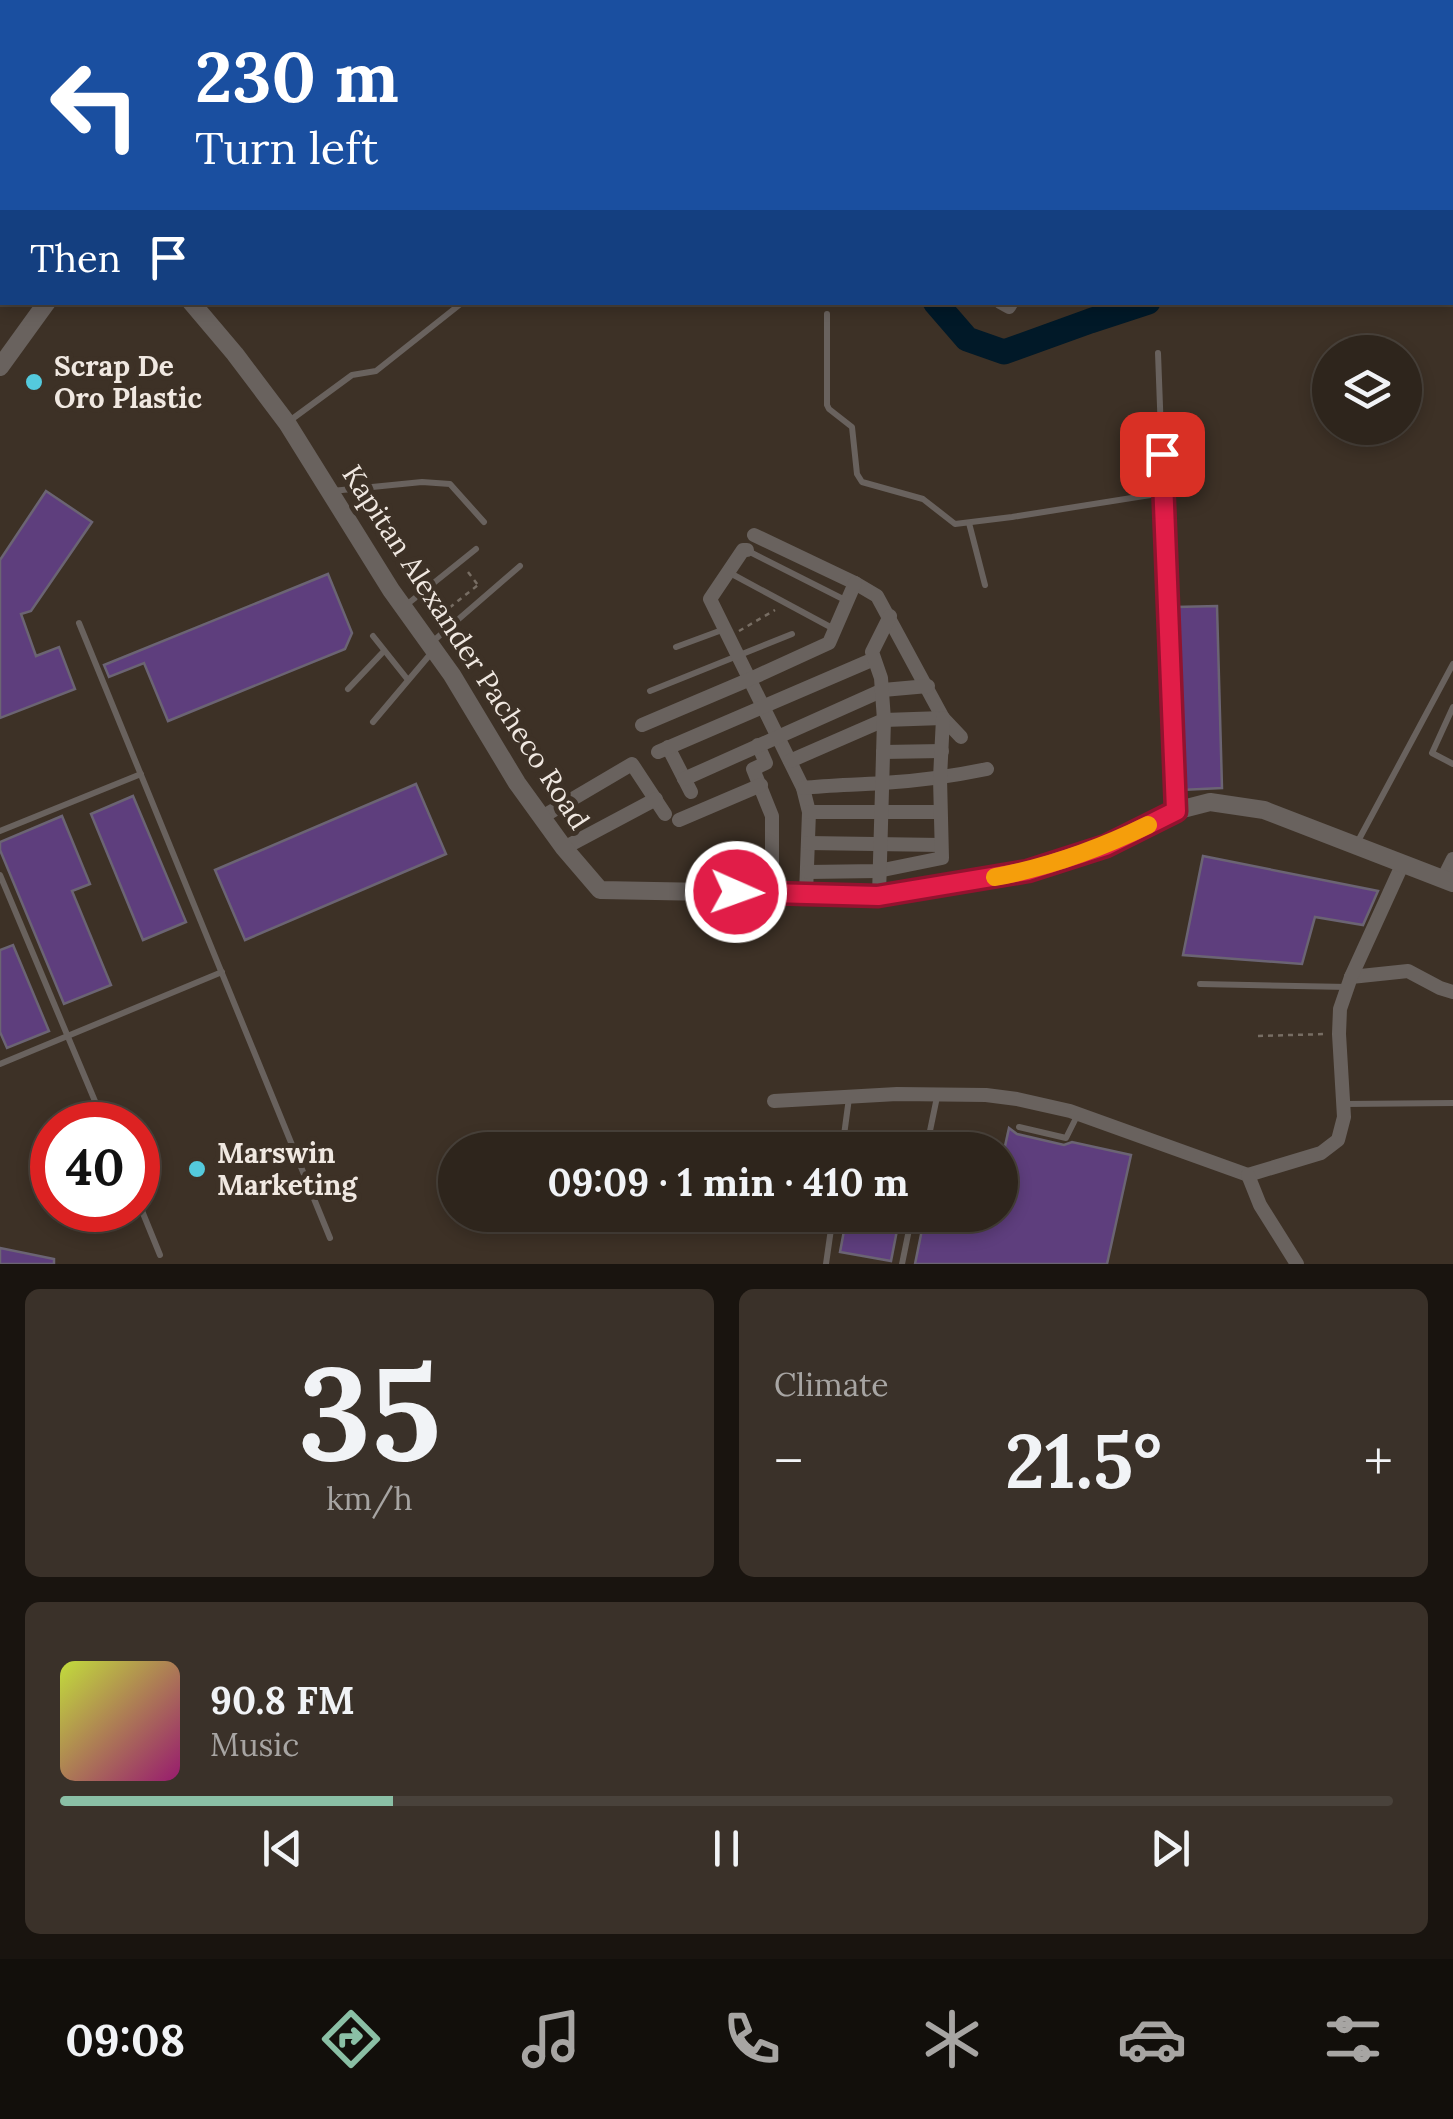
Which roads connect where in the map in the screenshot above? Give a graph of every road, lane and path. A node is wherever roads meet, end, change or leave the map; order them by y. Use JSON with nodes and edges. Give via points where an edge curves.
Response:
{"nodes":[{"id":1,"x":45,"y":305,"type":"edge"},
{"id":2,"x":193,"y":305,"type":"edge"},
{"id":3,"x":459,"y":305,"type":"edge"},
{"id":4,"x":826,"y":314,"type":"dead end"},
{"id":5,"x":1158,"y":352,"type":"dead end"},
{"id":6,"x":0,"y":367,"type":"edge"},
{"id":7,"x":287,"y":422,"type":"junction"},
{"id":8,"x":331,"y":491,"type":"junction"},
{"id":9,"x":1164,"y":493,"type":"junction"},
{"id":10,"x":484,"y":522,"type":"dead end"},
{"id":11,"x":970,"y":523,"type":"junction"},
{"id":12,"x":754,"y":535,"type":"dead end"},
{"id":13,"x":476,"y":549,"type":"dead end"},
{"id":14,"x":747,"y":550,"type":"joint"},
{"id":15,"x":460,"y":563,"type":"junction"},
{"id":16,"x":520,"y":566,"type":"dead end"},
{"id":17,"x":729,"y":572,"type":"junction"},
{"id":18,"x":855,"y":582,"type":"junction"},
{"id":19,"x":985,"y":585,"type":"dead end"},
{"id":20,"x":848,"y":601,"type":"junction"},
{"id":21,"x":786,"y":604,"type":"junction"},
{"id":22,"x":404,"y":606,"type":"junction"},
{"id":23,"x":890,"y":616,"type":"junction"},
{"id":24,"x":79,"y":623,"type":"dead end"},
{"id":25,"x":836,"y":630,"type":"junction"},
{"id":26,"x":727,"y":633,"type":"junction"},
{"id":27,"x":792,"y":634,"type":"dead end"},
{"id":28,"x":373,"y":636,"type":"dead end"},
{"id":29,"x":428,"y":642,"type":"junction"},
{"id":30,"x":676,"y":646,"type":"dead end"},
{"id":31,"x":384,"y":651,"type":"junction"},
{"id":32,"x":738,"y":655,"type":"junction"},
{"id":33,"x":874,"y":659,"type":"junction"},
{"id":34,"x":1453,"y":664,"type":"edge"},
{"id":35,"x":408,"y":680,"type":"junction"},
{"id":36,"x":748,"y":680,"type":"junction"},
{"id":37,"x":928,"y":686,"type":"junction"},
{"id":38,"x":348,"y":689,"type":"dead end"},
{"id":39,"x":883,"y":690,"type":"junction"},
{"id":40,"x":650,"y":691,"type":"dead end"},
{"id":41,"x":762,"y":705,"type":"junction"},
{"id":42,"x":1453,"y":707,"type":"edge"},
{"id":43,"x":944,"y":718,"type":"junction"},
{"id":44,"x":884,"y":720,"type":"junction"},
{"id":45,"x":373,"y":722,"type":"dead end"},
{"id":46,"x":1450,"y":723,"type":"edge"},
{"id":47,"x":642,"y":724,"type":"dead end"},
{"id":48,"x":778,"y":736,"type":"junction"},
{"id":49,"x":961,"y":737,"type":"dead end"},
{"id":50,"x":758,"y":746,"type":"junction"},
{"id":51,"x":883,"y":752,"type":"junction"},
{"id":52,"x":942,"y":752,"type":"junction"},
{"id":53,"x":790,"y":761,"type":"junction"},
{"id":54,"x":1453,"y":764,"type":"edge"},
{"id":55,"x":987,"y":769,"type":"dead end"},
{"id":56,"x":141,"y":774,"type":"junction"},
{"id":57,"x":940,"y":778,"type":"junction"},
{"id":58,"x":882,"y":784,"type":"junction"},
{"id":59,"x":760,"y":785,"type":"junction"},
{"id":60,"x":802,"y":788,"type":"junction"},
{"id":61,"x":656,"y":799,"type":"junction"},
{"id":62,"x":1176,"y":811,"type":"junction"},
{"id":63,"x":809,"y":812,"type":"junction"},
{"id":64,"x":940,"y":812,"type":"junction"},
{"id":65,"x":881,"y":813,"type":"junction"},
{"id":66,"x":542,"y":817,"type":"junction"},
{"id":67,"x":0,"y":831,"type":"edge"},
{"id":68,"x":808,"y":843,"type":"junction"},
{"id":69,"x":879,"y":844,"type":"junction"},
{"id":70,"x":941,"y":844,"type":"junction"},
{"id":71,"x":1356,"y":844,"type":"junction"},
{"id":72,"x":564,"y":848,"type":"junction"},
{"id":73,"x":1453,"y":859,"type":"edge"},
{"id":74,"x":1403,"y":863,"type":"junction"},
{"id":75,"x":808,"y":872,"type":"junction"},
{"id":76,"x":878,"y":872,"type":"junction"},
{"id":77,"x":0,"y":875,"type":"edge"},
{"id":78,"x":1448,"y":882,"type":"edge"},
{"id":79,"x":772,"y":892,"type":"junction"},
{"id":80,"x":806,"y":894,"type":"junction"},
{"id":81,"x":878,"y":896,"type":"junction"},
{"id":82,"x":222,"y":972,"type":"junction"},
{"id":83,"x":1349,"y":982,"type":"junction"},
{"id":84,"x":1200,"y":984,"type":"dead end"},
{"id":85,"x":1453,"y":992,"type":"edge"},
{"id":86,"x":1339,"y":1034,"type":"junction"},
{"id":87,"x":1258,"y":1036,"type":"dead end"},
{"id":88,"x":68,"y":1037,"type":"junction"},
{"id":89,"x":0,"y":1064,"type":"edge"},
{"id":90,"x":938,"y":1094,"type":"junction"},
{"id":91,"x":850,"y":1096,"type":"junction"},
{"id":92,"x":774,"y":1100,"type":"dead end"},
{"id":93,"x":96,"y":1102,"type":"edge"},
{"id":94,"x":1453,"y":1103,"type":"edge"},
{"id":95,"x":1344,"y":1104,"type":"junction"},
{"id":96,"x":1078,"y":1114,"type":"junction"},
{"id":97,"x":1019,"y":1127,"type":"dead end"},
{"id":98,"x":845,"y":1132,"type":"edge"},
{"id":99,"x":930,"y":1132,"type":"edge"},
{"id":100,"x":1248,"y":1175,"type":"junction"},
{"id":101,"x":151,"y":1232,"type":"edge"},
{"id":102,"x":831,"y":1232,"type":"edge"},
{"id":103,"x":909,"y":1232,"type":"edge"},
{"id":104,"x":330,"y":1238,"type":"dead end"},
{"id":105,"x":160,"y":1254,"type":"dead end"},
{"id":106,"x":826,"y":1264,"type":"edge"},
{"id":107,"x":902,"y":1264,"type":"edge"},
{"id":108,"x":1297,"y":1264,"type":"edge"}],
"edges":[{"from":1,"to":6,"type":"street"},
{"from":2,"to":7,"type":"street","name":"Kapitan Alexander Pacheco Road"},
{"from":3,"to":7,"type":"lane","via":[[376,371],[352,375]]},
{"from":4,"to":11,"type":"lane","via":[[826,405],[852,427],[858,479],[923,499],[955,524]]},
{"from":5,"to":9,"type":"lane"},
{"from":7,"to":8,"type":"street","name":"Kapitan Alexander Pacheco Road"},
{"from":8,"to":10,"type":"lane","via":[[450,484]]},
{"from":8,"to":22,"type":"street","name":"Kapitan Alexander Pacheco Road"},
{"from":9,"to":11,"type":"lane"},
{"from":9,"to":62,"type":"lane"},
{"from":11,"to":19,"type":"lane"},
{"from":12,"to":18,"type":"street"},
{"from":13,"to":15,"type":"lane"},
{"from":14,"to":17,"type":"street"},
{"from":14,"to":20,"type":"lane"},
{"from":15,"to":22,"type":"lane"},
{"from":15,"to":29,"type":"path","via":[[478,584]]},
{"from":16,"to":29,"type":"lane"},
{"from":17,"to":21,"type":"lane"},
{"from":17,"to":26,"type":"street","via":[[710,598]]},
{"from":18,"to":20,"type":"street"},
{"from":18,"to":23,"type":"street","via":[[877,596]]},
{"from":20,"to":25,"type":"street"},
{"from":21,"to":25,"type":"lane"},
{"from":21,"to":26,"type":"path"},
{"from":22,"to":29,"type":"street","name":"Kapitan Alexander Pacheco Road"},
{"from":23,"to":33,"type":"street"},
{"from":23,"to":37,"type":"street"},
{"from":24,"to":56,"type":"lane"},
{"from":25,"to":36,"type":"street","via":[[829,643]]},
{"from":26,"to":30,"type":"lane"},
{"from":26,"to":32,"type":"street"},
{"from":27,"to":32,"type":"lane"},
{"from":28,"to":31,"type":"lane"},
{"from":29,"to":35,"type":"lane"},
{"from":29,"to":66,"type":"street","name":"Kapitan Alexander Pacheco Road"},
{"from":31,"to":35,"type":"lane"},
{"from":31,"to":38,"type":"lane"},
{"from":32,"to":36,"type":"street"},
{"from":32,"to":40,"type":"lane"},
{"from":33,"to":39,"type":"street"},
{"from":33,"to":41,"type":"street"},
{"from":34,"to":71,"type":"lane"},
{"from":35,"to":45,"type":"lane"},
{"from":36,"to":41,"type":"street"},
{"from":36,"to":47,"type":"street"},
{"from":37,"to":39,"type":"street"},
{"from":37,"to":43,"type":"street"},
{"from":39,"to":44,"type":"street"},
{"from":39,"to":48,"type":"street"},
{"from":41,"to":48,"type":"street"},
{"from":41,"to":50,"type":"street","via":[[663,749],[688,785]]},
{"from":42,"to":46,"type":"lane"},
{"from":43,"to":44,"type":"street"},
{"from":43,"to":49,"type":"street"},
{"from":43,"to":52,"type":"street"},
{"from":44,"to":51,"type":"street"},
{"from":44,"to":53,"type":"street"},
{"from":46,"to":54,"type":"lane","via":[[1432,753]]},
{"from":48,"to":50,"type":"street"},
{"from":48,"to":53,"type":"street"},
{"from":50,"to":59,"type":"street","via":[[766,762],[753,769]]},
{"from":51,"to":52,"type":"street"},
{"from":51,"to":58,"type":"street"},
{"from":52,"to":57,"type":"street"},
{"from":53,"to":60,"type":"street"},
{"from":55,"to":57,"type":"street"},
{"from":56,"to":67,"type":"lane"},
{"from":56,"to":82,"type":"lane"},
{"from":57,"to":58,"type":"street"},
{"from":57,"to":64,"type":"street"},
{"from":58,"to":60,"type":"street"},
{"from":58,"to":65,"type":"street"},
{"from":59,"to":61,"type":"street","via":[[672,817]]},
{"from":59,"to":79,"type":"street","via":[[772,816]]},
{"from":60,"to":63,"type":"street"},
{"from":61,"to":66,"type":"street","via":[[636,763]]},
{"from":61,"to":72,"type":"street"},
{"from":62,"to":71,"type":"street","name":"Kapitan Alexander Pacheco Road","via":[[1210,802],[1238,805]]},
{"from":62,"to":81,"type":"street","name":"Kapitan Alexander Pacheco Road","via":[[1106,846],[1028,871]]},
{"from":63,"to":65,"type":"street"},
{"from":63,"to":68,"type":"street"},
{"from":64,"to":65,"type":"street"},
{"from":64,"to":70,"type":"street"},
{"from":65,"to":69,"type":"street"},
{"from":66,"to":72,"type":"street","name":"Kapitan Alexander Pacheco Road"},
{"from":68,"to":69,"type":"street"},
{"from":68,"to":75,"type":"street"},
{"from":69,"to":70,"type":"street"},
{"from":69,"to":76,"type":"street"},
{"from":70,"to":76,"type":"street","via":[[942,858]]},
{"from":71,"to":74,"type":"street","name":"Kapitan Alexander Pacheco Road"},
{"from":72,"to":79,"type":"street","name":"Kapitan Alexander Pacheco Road","via":[[600,890]]},
{"from":73,"to":78,"type":"street"},
{"from":74,"to":78,"type":"street","name":"Kapitan Alexander Pacheco Road"},
{"from":74,"to":83,"type":"street"},
{"from":75,"to":76,"type":"street"},
{"from":75,"to":80,"type":"street"},
{"from":76,"to":81,"type":"street"},
{"from":77,"to":88,"type":"lane"},
{"from":79,"to":80,"type":"street","name":"Kapitan Alexander Pacheco Road"},
{"from":80,"to":81,"type":"street","name":"Kapitan Alexander Pacheco Road"},
{"from":82,"to":88,"type":"lane"},
{"from":82,"to":104,"type":"lane"},
{"from":83,"to":84,"type":"lane"},
{"from":83,"to":85,"type":"street","via":[[1408,970]]},
{"from":83,"to":86,"type":"street"},
{"from":86,"to":87,"type":"path"},
{"from":86,"to":95,"type":"street"},
{"from":88,"to":89,"type":"lane"},
{"from":88,"to":93,"type":"lane"},
{"from":90,"to":91,"type":"street"},
{"from":90,"to":96,"type":"street","via":[[1017,1099]]},
{"from":90,"to":99,"type":"lane"},
{"from":91,"to":92,"type":"street"},
{"from":91,"to":98,"type":"lane"},
{"from":94,"to":95,"type":"lane"},
{"from":95,"to":100,"type":"street","via":[[1342,1129],[1331,1147]]},
{"from":96,"to":97,"type":"lane","via":[[1066,1138]]},
{"from":96,"to":100,"type":"street"},
{"from":100,"to":108,"type":"street"},
{"from":101,"to":105,"type":"lane"},
{"from":102,"to":106,"type":"lane"},
{"from":103,"to":107,"type":"lane"}]}
